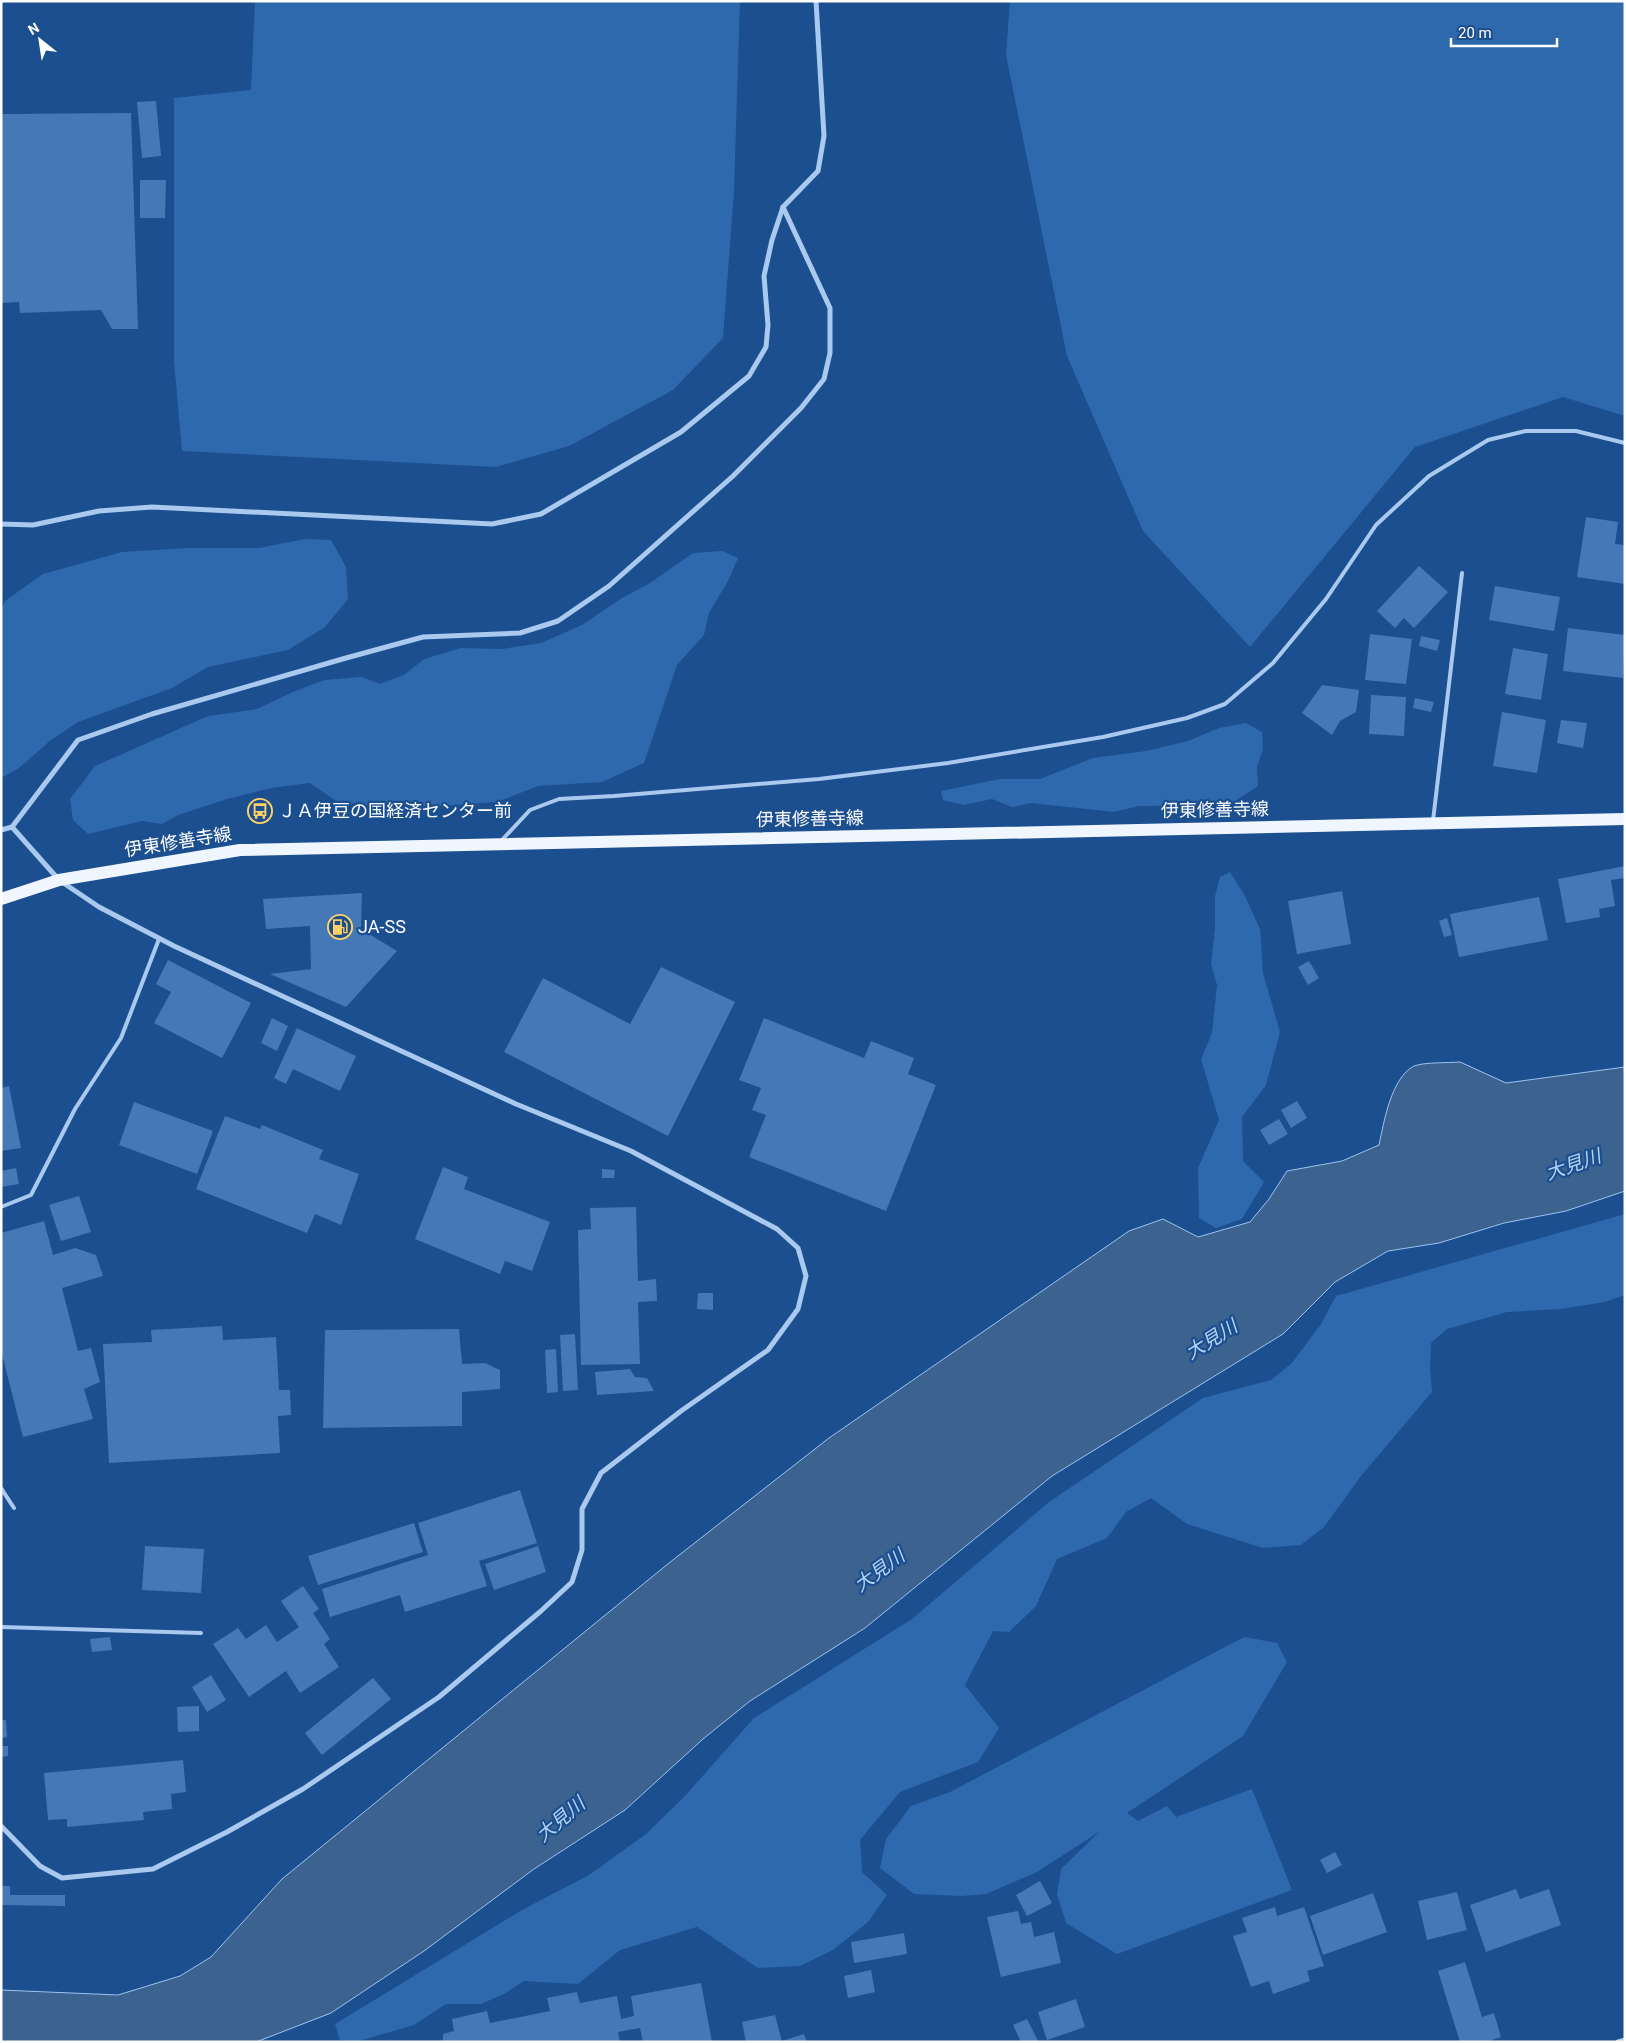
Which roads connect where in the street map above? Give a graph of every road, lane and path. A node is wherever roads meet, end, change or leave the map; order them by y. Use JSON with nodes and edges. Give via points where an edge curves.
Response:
{"nodes":[{"id":1,"x":816,"y":1,"type":"edge"},
{"id":2,"x":783,"y":207,"type":"junction"},
{"id":3,"x":1625,"y":443,"type":"edge"},
{"id":4,"x":1,"y":524,"type":"edge"},
{"id":5,"x":1462,"y":573,"type":"dead end"},
{"id":6,"x":1625,"y":819,"type":"edge"},
{"id":7,"x":1433,"y":823,"type":"junction"},
{"id":8,"x":12,"y":827,"type":"junction"},
{"id":9,"x":1,"y":830,"type":"edge"},
{"id":10,"x":499,"y":844,"type":"junction"},
{"id":11,"x":59,"y":880,"type":"junction"},
{"id":12,"x":1,"y":899,"type":"edge"},
{"id":13,"x":159,"y":939,"type":"junction"},
{"id":14,"x":1,"y":1207,"type":"edge"},
{"id":15,"x":1,"y":1488,"type":"edge"},
{"id":16,"x":14,"y":1508,"type":"dead end"},
{"id":17,"x":1,"y":1627,"type":"edge"},
{"id":18,"x":201,"y":1633,"type":"dead end"},
{"id":19,"x":1,"y":1826,"type":"edge"},
{"id":20,"x":1625,"y":2040,"type":"edge"},
{"id":21,"x":1618,"y":2042,"type":"edge"}],
"edges":[{"from":1,"to":2,"type":"street","via":[[824,136],[818,171]]},
{"from":2,"to":4,"type":"street","via":[[764,276],[768,325],[766,347],[749,376],[681,432],[541,514],[492,524],[152,507],[99,511],[34,525]]},
{"from":2,"to":8,"type":"street","via":[[830,308],[830,352],[824,379],[801,408],[733,476],[609,586],[558,621],[520,633],[424,637],[152,714],[78,740]]},
{"from":3,"to":10,"type":"lane","via":[[1576,431],[1526,431],[1488,440],[1429,476],[1376,525],[1326,599],[1273,663],[1225,704],[1187,718],[1103,737],[948,763],[819,779],[559,799],[530,810]]},
{"from":5,"to":7,"type":"lane"},
{"from":6,"to":7,"type":"main road","name":"伊東修善寺線"},
{"from":7,"to":10,"type":"main road","name":"伊東修善寺線"},
{"from":8,"to":9,"type":"street"},
{"from":8,"to":11,"type":"street"},
{"from":10,"to":11,"type":"main road","name":"伊東修善寺線","via":[[240,850]]},
{"from":11,"to":12,"type":"main road","name":"伊東修善寺線"},
{"from":11,"to":13,"type":"street","via":[[99,907]]},
{"from":13,"to":14,"type":"lane","via":[[121,1038],[75,1110],[30,1195]]},
{"from":13,"to":19,"type":"street","via":[[516,1104],[631,1151],[777,1229],[798,1248],[806,1276],[798,1309],[768,1350],[680,1410],[601,1473],[582,1509],[582,1550],[572,1582],[439,1697],[303,1789],[153,1869],[62,1878],[40,1866]]},
{"from":15,"to":16,"type":"lane"},
{"from":17,"to":18,"type":"lane"},
{"from":20,"to":21,"type":"street"}]}
